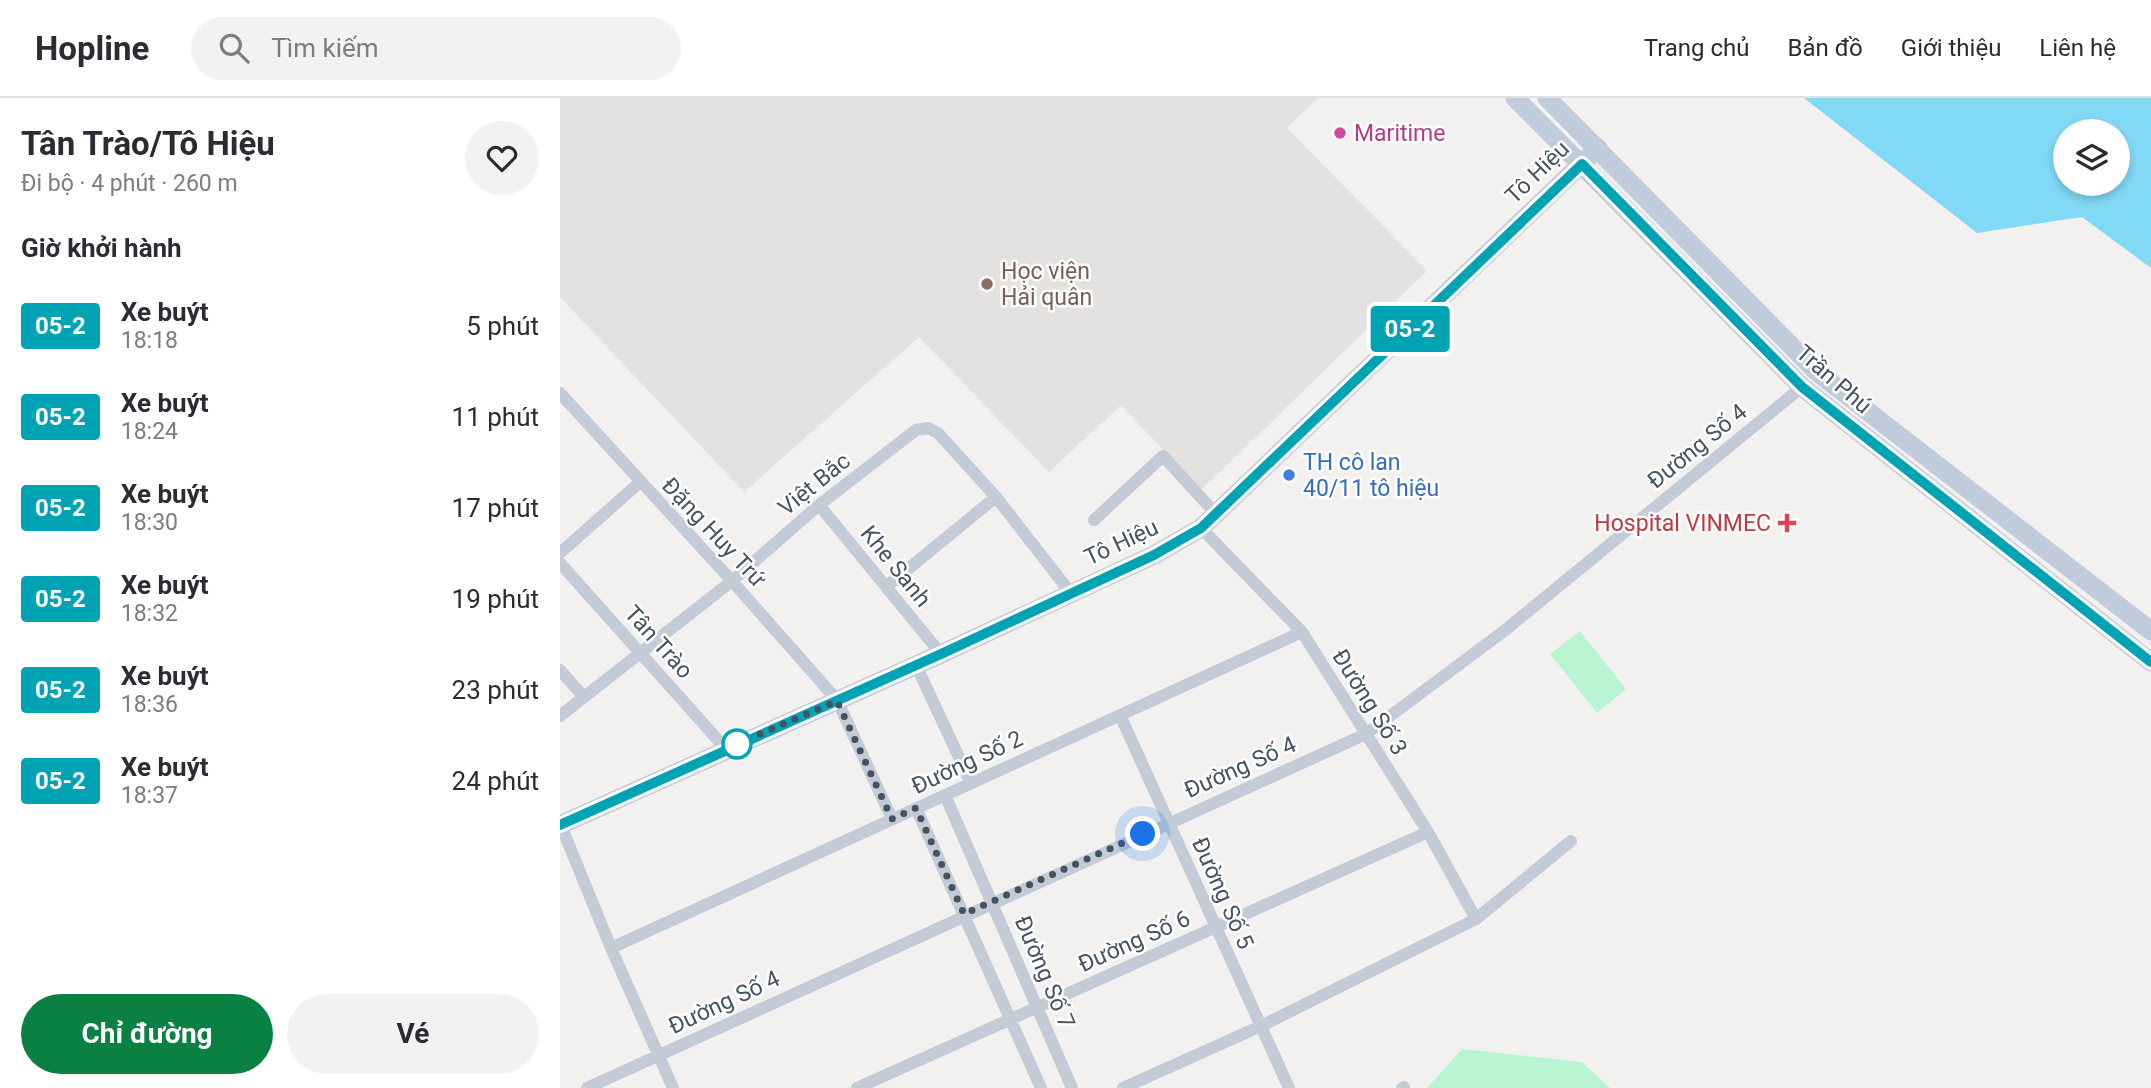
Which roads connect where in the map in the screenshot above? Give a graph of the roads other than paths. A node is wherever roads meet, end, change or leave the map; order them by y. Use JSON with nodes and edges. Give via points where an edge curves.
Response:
{"nodes":[{"id":1,"x":1516,"y":98,"type":"edge"},
{"id":2,"x":1547,"y":98,"type":"edge"},
{"id":3,"x":1598,"y":148,"type":"junction"},
{"id":4,"x":1582,"y":164,"type":"junction"},
{"id":5,"x":1817,"y":372,"type":"junction"},
{"id":6,"x":1802,"y":387,"type":"junction"},
{"id":7,"x":560,"y":393,"type":"edge"},
{"id":8,"x":639,"y":483,"type":"junction"},
{"id":9,"x":996,"y":498,"type":"junction"},
{"id":10,"x":819,"y":505,"type":"junction"},
{"id":11,"x":1094,"y":520,"type":"dead end"},
{"id":12,"x":1209,"y":521,"type":"junction"},
{"id":13,"x":560,"y":553,"type":"edge"},
{"id":14,"x":560,"y":563,"type":"edge"},
{"id":15,"x":732,"y":581,"type":"junction"},
{"id":16,"x":886,"y":587,"type":"junction"},
{"id":17,"x":1069,"y":592,"type":"junction"},
{"id":18,"x":2151,"y":631,"type":"edge"},
{"id":19,"x":1302,"y":632,"type":"junction"},
{"id":20,"x":640,"y":652,"type":"junction"},
{"id":21,"x":941,"y":654,"type":"junction"},
{"id":22,"x":2151,"y":662,"type":"edge"},
{"id":23,"x":916,"y":665,"type":"junction"},
{"id":24,"x":560,"y":670,"type":"edge"},
{"id":25,"x":583,"y":696,"type":"junction"},
{"id":26,"x":837,"y":701,"type":"junction"},
{"id":27,"x":1120,"y":715,"type":"junction"},
{"id":28,"x":560,"y":716,"type":"edge"},
{"id":29,"x":1366,"y":734,"type":"junction"},
{"id":30,"x":726,"y":749,"type":"junction"},
{"id":31,"x":971,"y":783,"type":"junction"},
{"id":32,"x":945,"y":795,"type":"junction"},
{"id":33,"x":916,"y":808,"type":"junction"},
{"id":34,"x":892,"y":819,"type":"junction"},
{"id":35,"x":1169,"y":823,"type":"junction"},
{"id":36,"x":560,"y":824,"type":"edge"},
{"id":37,"x":1427,"y":832,"type":"junction"},
{"id":38,"x":1571,"y":841,"type":"dead end"},
{"id":39,"x":991,"y":902,"type":"junction"},
{"id":40,"x":964,"y":914,"type":"junction"},
{"id":41,"x":1476,"y":919,"type":"junction"},
{"id":42,"x":1216,"y":927,"type":"junction"},
{"id":43,"x":611,"y":948,"type":"junction"},
{"id":44,"x":1037,"y":1007,"type":"junction"},
{"id":45,"x":1010,"y":1019,"type":"junction"},
{"id":46,"x":1261,"y":1026,"type":"junction"},
{"id":47,"x":658,"y":1055,"type":"junction"},
{"id":48,"x":586,"y":1088,"type":"edge"},
{"id":49,"x":673,"y":1088,"type":"edge"},
{"id":50,"x":857,"y":1088,"type":"edge"},
{"id":51,"x":1041,"y":1088,"type":"edge"},
{"id":52,"x":1072,"y":1088,"type":"edge"},
{"id":53,"x":1123,"y":1088,"type":"edge"},
{"id":54,"x":1289,"y":1088,"type":"edge"}],
"edges":[{"from":1,"to":4,"type":"main road","name":"Trần Phú"},
{"from":2,"to":3,"type":"main road","name":"Trần Phú"},
{"from":3,"to":4,"type":"main road","name":"Tô Hiệu"},
{"from":3,"to":5,"type":"main road","name":"Trần Phú"},
{"from":4,"to":6,"type":"main road","name":"Trần Phú"},
{"from":4,"to":12,"type":"main road","name":"Tô Hiệu"},
{"from":5,"to":6,"type":"main road"},
{"from":5,"to":18,"type":"main road","name":"Trần Phú"},
{"from":6,"to":22,"type":"main road","name":"Trần Phú"},
{"from":6,"to":29,"type":"street","name":"Đường Số 4","via":[[1504,631]]},
{"from":7,"to":8,"type":"street","name":"Đặng Huy Trứ"},
{"from":8,"to":13,"type":"street"},
{"from":8,"to":15,"type":"street","name":"Đặng Huy Trứ"},
{"from":9,"to":10,"type":"street","name":"Việt Bắc","via":[[938,433],[928,428],[916,430]]},
{"from":9,"to":16,"type":"street"},
{"from":9,"to":17,"type":"street","name":"Việt Bắc"},
{"from":10,"to":15,"type":"street","name":"Việt Bắc"},
{"from":10,"to":16,"type":"street","name":"Khe Sanh"},
{"from":11,"to":12,"type":"street","name":"Đường Số 3","via":[[1163,456]]},
{"from":12,"to":17,"type":"main road","name":"Tô Hiệu","via":[[1154,555]]},
{"from":12,"to":19,"type":"street","name":"Đường Số 3"},
{"from":14,"to":20,"type":"street","name":"Tân Trào"},
{"from":15,"to":20,"type":"street","name":"Việt Bắc"},
{"from":15,"to":26,"type":"street","name":"Đặng Huy Trứ"},
{"from":16,"to":21,"type":"street","name":"Khe Sanh"},
{"from":17,"to":21,"type":"main road","name":"Tô Hiệu"},
{"from":19,"to":27,"type":"street","name":"Đường Số 2"},
{"from":19,"to":29,"type":"street","name":"Đường Số 3"},
{"from":20,"to":25,"type":"street","name":"Việt Bắc"},
{"from":20,"to":30,"type":"street","name":"Tân Trào"},
{"from":21,"to":23,"type":"main road","name":"Tô Hiệu"},
{"from":23,"to":26,"type":"main road","name":"Tô Hiệu"},
{"from":23,"to":31,"type":"street"},
{"from":24,"to":25,"type":"street"},
{"from":25,"to":28,"type":"street","name":"Việt Bắc"},
{"from":26,"to":30,"type":"main road","name":"Tô Hiệu"},
{"from":26,"to":34,"type":"street","name":"Đặng Huy Trứ"},
{"from":27,"to":31,"type":"street","name":"Đường Số 2"},
{"from":27,"to":35,"type":"street","name":"Đường Số 5"},
{"from":29,"to":35,"type":"street","name":"Đường Số 4"},
{"from":29,"to":37,"type":"street","name":"Đường Số 3"},
{"from":30,"to":36,"type":"main road","name":"Tô Hiệu"},
{"from":31,"to":32,"type":"street","name":"Đường Số 2"},
{"from":32,"to":33,"type":"street","name":"Đường Số 2"},
{"from":32,"to":39,"type":"street","name":"Đường Số 7"},
{"from":33,"to":34,"type":"street","name":"Đường Số 2"},
{"from":33,"to":40,"type":"street"},
{"from":34,"to":43,"type":"street","name":"Đường Số 2"},
{"from":35,"to":39,"type":"street","name":"Đường Số 4"},
{"from":35,"to":42,"type":"street","name":"Đường Số 5"},
{"from":36,"to":43,"type":"street"},
{"from":37,"to":41,"type":"street","name":"Đường Số 3"},
{"from":37,"to":42,"type":"street","name":"Đường Số 6"},
{"from":38,"to":41,"type":"street"},
{"from":39,"to":40,"type":"street","name":"Đường Số 4"},
{"from":39,"to":44,"type":"street","name":"Đường Số 7"},
{"from":40,"to":45,"type":"street"},
{"from":40,"to":47,"type":"street","name":"Đường Số 4"},
{"from":41,"to":46,"type":"street"},
{"from":42,"to":44,"type":"street","name":"Đường Số 6"},
{"from":42,"to":46,"type":"street","name":"Đường Số 5"},
{"from":43,"to":47,"type":"street"},
{"from":44,"to":45,"type":"street","name":"Đường Số 6"},
{"from":44,"to":52,"type":"street","name":"Đường Số 7"},
{"from":45,"to":50,"type":"street","name":"Đường Số 6"},
{"from":45,"to":51,"type":"street"},
{"from":46,"to":53,"type":"street"},
{"from":46,"to":54,"type":"street","name":"Đường Số 5"},
{"from":47,"to":48,"type":"street","name":"Đường Số 4"},
{"from":47,"to":49,"type":"street"}]}
